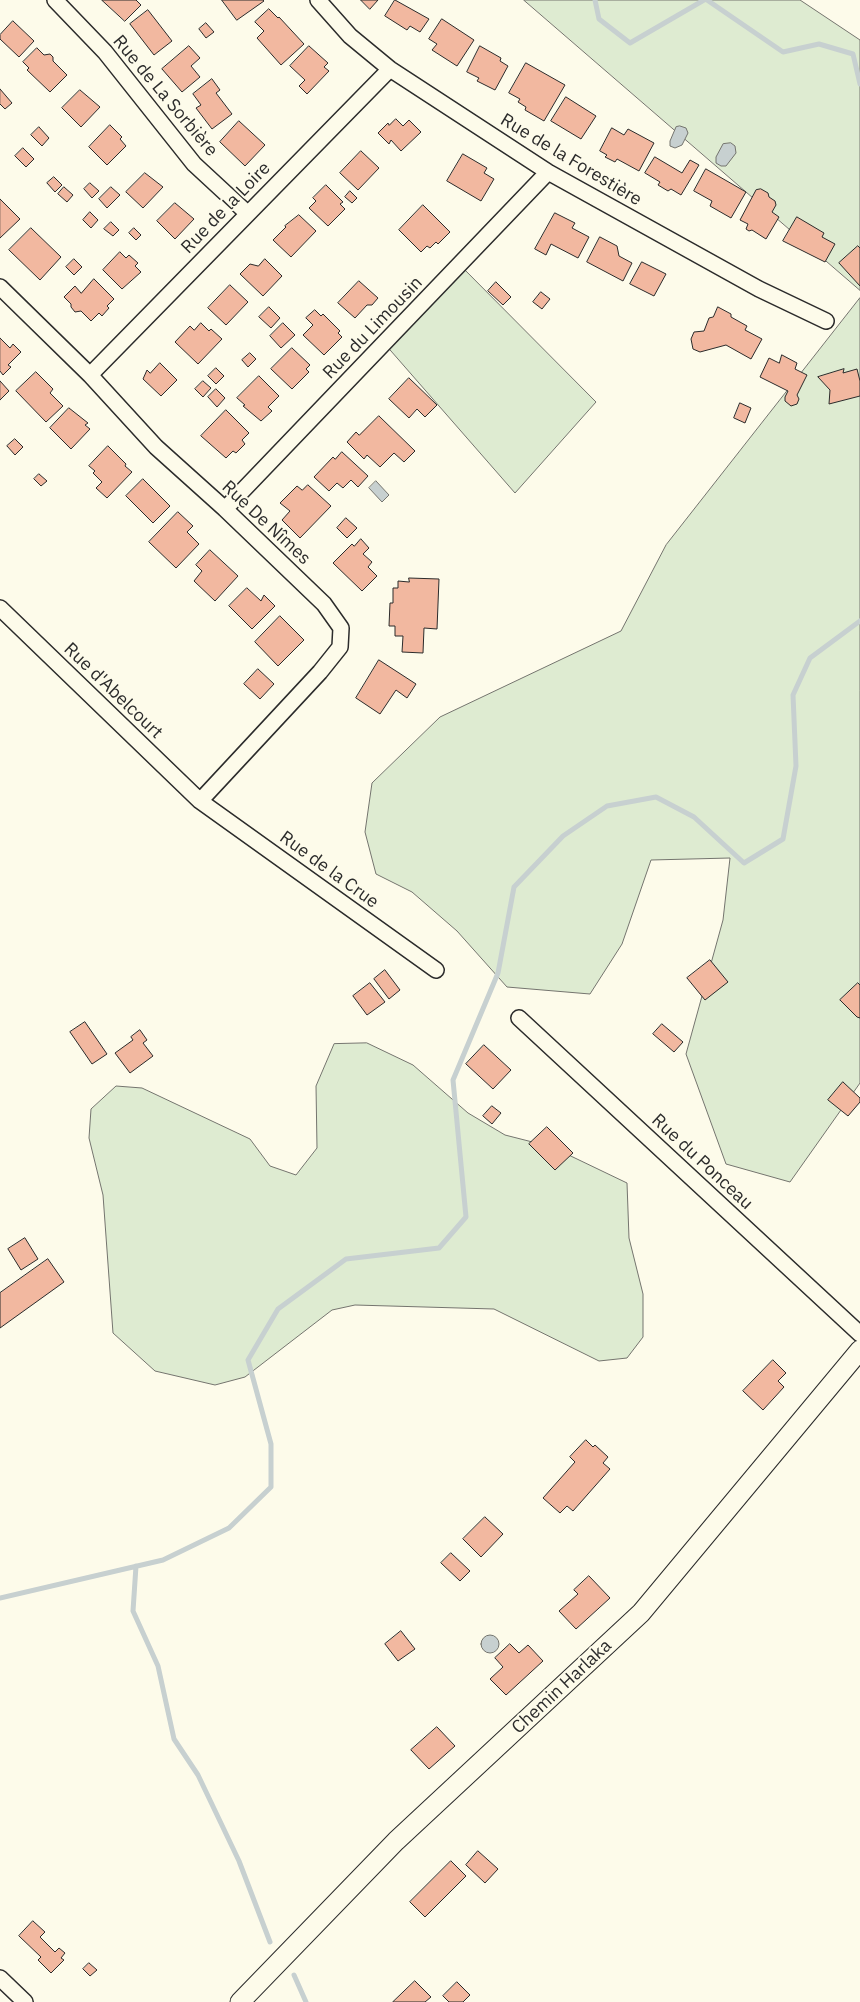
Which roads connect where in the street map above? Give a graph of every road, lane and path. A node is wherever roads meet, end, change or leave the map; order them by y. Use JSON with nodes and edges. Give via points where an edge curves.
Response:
{"nodes":[{"id":1,"x":55,"y":0,"type":"edge"},
{"id":2,"x":318,"y":0,"type":"edge"},
{"id":3,"x":390,"y":69,"type":"junction"},
{"id":4,"x":548,"y":172,"type":"junction"},
{"id":5,"x":246,"y":213,"type":"junction"},
{"id":6,"x":0,"y":287,"type":"edge"},
{"id":7,"x":826,"y":321,"type":"dead end"},
{"id":8,"x":90,"y":375,"type":"junction"},
{"id":9,"x":225,"y":509,"type":"junction"},
{"id":10,"x":0,"y":608,"type":"edge"},
{"id":11,"x":200,"y":801,"type":"junction"},
{"id":12,"x":436,"y":970,"type":"dead end"},
{"id":13,"x":519,"y":1018,"type":"dead end"},
{"id":14,"x":860,"y":1334,"type":"edge"},
{"id":15,"x":860,"y":1350,"type":"edge"},
{"id":16,"x":0,"y":1978,"type":"edge"},
{"id":17,"x":25,"y":2002,"type":"edge"},
{"id":18,"x":240,"y":2002,"type":"edge"}],
"edges":[{"from":1,"to":5,"type":"street","name":"Rue de La Sorbière","via":[[106,52],[194,164]]},
{"from":2,"to":3,"type":"street","name":"Rue de la Forestière","via":[[350,36]]},
{"from":3,"to":4,"type":"street","name":"Rue de la Forestière"},
{"from":3,"to":5,"type":"street","name":"Rue de la Loire"},
{"from":4,"to":7,"type":"street","name":"Rue de la Forestière","via":[[759,289]]},
{"from":4,"to":9,"type":"street","name":"Rue du Limousin"},
{"from":5,"to":8,"type":"street","name":"Rue de la Loire"},
{"from":6,"to":8,"type":"street","name":"Rue De Nîmes"},
{"from":8,"to":9,"type":"street","name":"Rue De Nîmes","via":[[156,447]]},
{"from":9,"to":11,"type":"street","name":"Rue De Nîmes","via":[[324,604],[341,628],[340,647]]},
{"from":10,"to":11,"type":"street","name":"Rue d'Abelcourt"},
{"from":11,"to":12,"type":"street","name":"Rue de la Crue"},
{"from":13,"to":14,"type":"street","name":"Rue du Ponceau"},
{"from":15,"to":18,"type":"street","name":"Chemin Harlaka","via":[[641,1613],[396,1841]]},
{"from":16,"to":17,"type":"street"}]}
